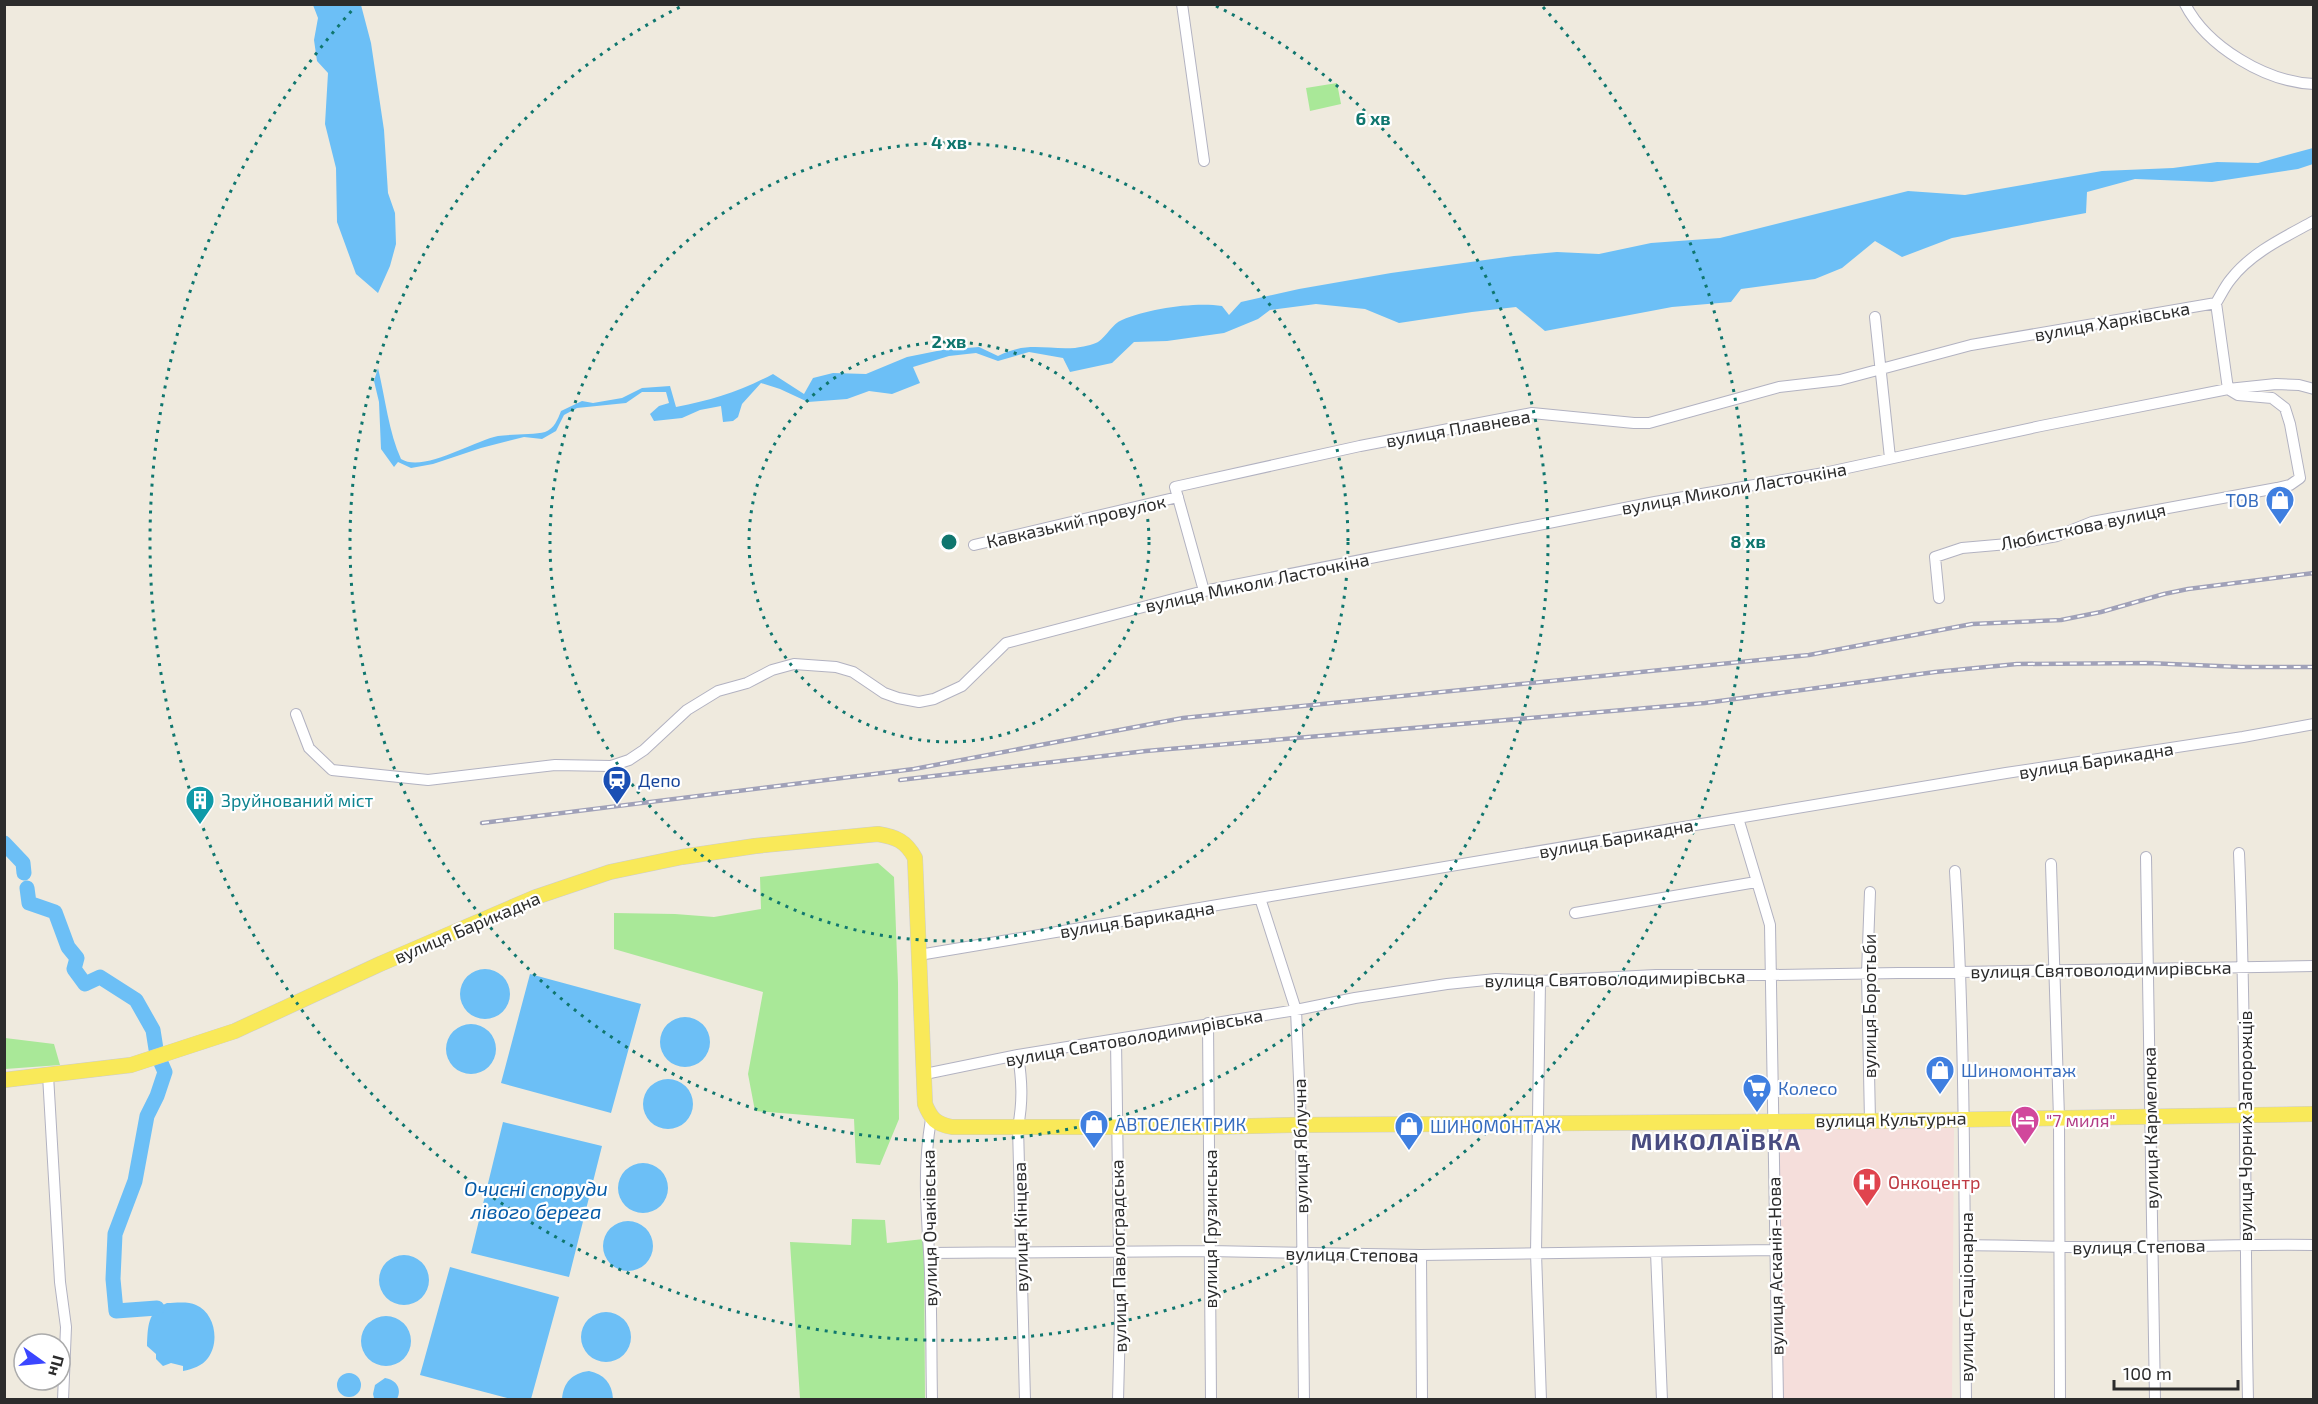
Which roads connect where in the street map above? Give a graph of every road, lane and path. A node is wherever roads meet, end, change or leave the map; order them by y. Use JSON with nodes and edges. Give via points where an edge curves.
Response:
{"nodes":[{"id":1,"x":1182,"y":4,"type":"edge"},
{"id":2,"x":2185,"y":4,"type":"edge"},
{"id":3,"x":2313,"y":84,"type":"edge"},
{"id":4,"x":1204,"y":161,"type":"dead end"},
{"id":5,"x":2313,"y":221,"type":"edge"},
{"id":6,"x":2216,"y":303,"type":"junction"},
{"id":7,"x":1875,"y":317,"type":"dead end"},
{"id":8,"x":1882,"y":369,"type":"junction"},
{"id":9,"x":2313,"y":378,"type":"edge"},
{"id":10,"x":2299,"y":385,"type":"junction"},
{"id":11,"x":2228,"y":389,"type":"junction"},
{"id":12,"x":2313,"y":389,"type":"edge"},
{"id":13,"x":1890,"y":458,"type":"junction"},
{"id":14,"x":1178,"y":497,"type":"junction"},
{"id":15,"x":974,"y":545,"type":"dead end"},
{"id":16,"x":1204,"y":591,"type":"junction"},
{"id":17,"x":1939,"y":598,"type":"dead end"},
{"id":18,"x":296,"y":714,"type":"dead end"},
{"id":19,"x":2313,"y":724,"type":"edge"},
{"id":20,"x":1738,"y":818,"type":"junction"},
{"id":21,"x":2239,"y":853,"type":"dead end"},
{"id":22,"x":2146,"y":857,"type":"dead end"},
{"id":23,"x":2051,"y":864,"type":"dead end"},
{"id":24,"x":1955,"y":871,"type":"dead end"},
{"id":25,"x":917,"y":878,"type":"joint"},
{"id":26,"x":1756,"y":882,"type":"junction"},
{"id":27,"x":1870,"y":892,"type":"dead end"},
{"id":28,"x":1260,"y":898,"type":"junction"},
{"id":29,"x":1575,"y":913,"type":"dead end"},
{"id":30,"x":919,"y":955,"type":"junction"},
{"id":31,"x":2313,"y":966,"type":"edge"},
{"id":32,"x":2244,"y":967,"type":"junction"},
{"id":33,"x":2147,"y":969,"type":"junction"},
{"id":34,"x":2055,"y":970,"type":"junction"},
{"id":35,"x":1961,"y":972,"type":"junction"},
{"id":36,"x":1867,"y":973,"type":"junction"},
{"id":37,"x":1772,"y":975,"type":"junction"},
{"id":38,"x":1540,"y":981,"type":"junction"},
{"id":39,"x":1296,"y":1010,"type":"junction"},
{"id":40,"x":1208,"y":1023,"type":"junction"},
{"id":41,"x":1116,"y":1040,"type":"junction"},
{"id":42,"x":1018,"y":1055,"type":"junction"},
{"id":43,"x":925,"y":1074,"type":"junction"},
{"id":44,"x":48,"y":1075,"type":"junction"},
{"id":45,"x":4,"y":1080,"type":"edge"},
{"id":46,"x":2313,"y":1114,"type":"edge"},
{"id":47,"x":2246,"y":1115,"type":"junction"},
{"id":48,"x":2151,"y":1117,"type":"junction"},
{"id":49,"x":1965,"y":1118,"type":"junction"},
{"id":50,"x":2059,"y":1118,"type":"junction"},
{"id":51,"x":931,"y":1119,"type":"junction"},
{"id":52,"x":1774,"y":1121,"type":"junction"},
{"id":53,"x":1870,"y":1121,"type":"junction"},
{"id":54,"x":1537,"y":1123,"type":"junction"},
{"id":55,"x":1301,"y":1125,"type":"junction"},
{"id":56,"x":1018,"y":1127,"type":"junction"},
{"id":57,"x":1116,"y":1127,"type":"junction"},
{"id":58,"x":1210,"y":1127,"type":"junction"},
{"id":59,"x":2244,"y":1243,"type":"junction"},
{"id":60,"x":1965,"y":1245,"type":"junction"},
{"id":61,"x":2313,"y":1245,"type":"edge"},
{"id":62,"x":2058,"y":1247,"type":"junction"},
{"id":63,"x":2152,"y":1247,"type":"junction"},
{"id":64,"x":1774,"y":1250,"type":"junction"},
{"id":65,"x":1118,"y":1251,"type":"junction"},
{"id":66,"x":1209,"y":1251,"type":"junction"},
{"id":67,"x":1020,"y":1252,"type":"junction"},
{"id":68,"x":1656,"y":1252,"type":"junction"},
{"id":69,"x":929,"y":1253,"type":"junction"},
{"id":70,"x":1536,"y":1253,"type":"junction"},
{"id":71,"x":1301,"y":1254,"type":"junction"},
{"id":72,"x":1421,"y":1255,"type":"junction"},
{"id":73,"x":63,"y":1400,"type":"edge"},
{"id":74,"x":932,"y":1400,"type":"edge"},
{"id":75,"x":1025,"y":1400,"type":"edge"},
{"id":76,"x":1118,"y":1400,"type":"edge"},
{"id":77,"x":1211,"y":1400,"type":"edge"},
{"id":78,"x":1304,"y":1400,"type":"edge"},
{"id":79,"x":1422,"y":1400,"type":"edge"},
{"id":80,"x":1541,"y":1400,"type":"edge"},
{"id":81,"x":1662,"y":1400,"type":"edge"},
{"id":82,"x":1778,"y":1400,"type":"edge"},
{"id":83,"x":1966,"y":1400,"type":"edge"},
{"id":84,"x":2060,"y":1400,"type":"edge"},
{"id":85,"x":2155,"y":1400,"type":"edge"},
{"id":86,"x":2248,"y":1400,"type":"edge"}],
"edges":[{"from":1,"to":4,"type":"street"},
{"from":2,"to":3,"type":"street","via":[[2201,29],[2223,49],[2286,81]]},
{"from":5,"to":6,"type":"street","name":"вулиця Харківська","via":[[2249,261],[2231,279]]},
{"from":6,"to":8,"type":"street","name":"вулиця Харківська","via":[[1971,345]]},
{"from":6,"to":11,"type":"street"},
{"from":7,"to":8,"type":"street"},
{"from":8,"to":13,"type":"street"},
{"from":8,"to":14,"type":"street","name":"вулиця Плавнева","via":[[1840,380],[1787,385],[1642,424],[1533,413],[1175,487]]},
{"from":9,"to":10,"type":"street","name":"вулиця Миколи Ласточкіна"},
{"from":10,"to":11,"type":"street","name":"вулиця Миколи Ласточкіна"},
{"from":10,"to":12,"type":"street","name":"вулиця Миколи Ласточкіна"},
{"from":11,"to":13,"type":"street","name":"вулиця Миколи Ласточкіна"},
{"from":11,"to":17,"type":"street","name":"Любисткова вулиця","via":[[2238,395],[2272,398],[2284,408],[2300,478],[2290,485],[2247,495],[2092,522],[2057,536],[1962,548],[1935,557]]},
{"from":13,"to":16,"type":"street","name":"вулиця Миколи Ласточкіна"},
{"from":14,"to":15,"type":"street","name":"Кавказький провулок"},
{"from":14,"to":16,"type":"street"},
{"from":16,"to":18,"type":"street","name":"вулиця Миколи Ласточкіна","via":[[1006,643],[962,686],[919,702],[884,693],[852,672],[836,667],[794,664],[772,670],[747,683],[718,691],[687,711],[644,750],[611,766],[555,765],[428,780],[332,770],[309,748]]},
{"from":19,"to":20,"type":"street","name":"вулиця Барикадна"},
{"from":20,"to":26,"type":"street","name":"вулиця Асканія-Нова"},
{"from":20,"to":28,"type":"street","name":"вулиця Барикадна"},
{"from":21,"to":32,"type":"street","name":"вулиця Чорних Запорожців"},
{"from":22,"to":33,"type":"street","name":"вулиця Кармелюка"},
{"from":23,"to":34,"type":"street"},
{"from":24,"to":35,"type":"street","name":"вулиця Стаціонарна"},
{"from":25,"to":30,"type":"main road","name":"вулиця Очаківська"},
{"from":25,"to":44,"type":"main road","name":"вулиця Барикадна","via":[[909,846],[897,837],[878,834],[755,846],[610,872],[537,897],[235,1031],[131,1065]]},
{"from":26,"to":29,"type":"street"},
{"from":26,"to":37,"type":"street","name":"вулиця Асканія-Нова","via":[[1770,925]]},
{"from":27,"to":36,"type":"street","name":"вулиця Боротьби"},
{"from":28,"to":30,"type":"street","name":"вулиця Барикадна"},
{"from":28,"to":39,"type":"street","name":"вулиця Яблучна"},
{"from":30,"to":43,"type":"main road","name":"вулиця Очаківська"},
{"from":31,"to":32,"type":"street","name":"вулиця Святоволодимирівська"},
{"from":32,"to":33,"type":"street","name":"вулиця Святоволодимирівська"},
{"from":32,"to":47,"type":"street","name":"вулиця Чорних Запорожців"},
{"from":33,"to":34,"type":"street","name":"вулиця Святоволодимирівська"},
{"from":33,"to":48,"type":"street","name":"вулиця Кармелюка"},
{"from":34,"to":35,"type":"street","name":"вулиця Святоволодимирівська"},
{"from":34,"to":50,"type":"street"},
{"from":35,"to":36,"type":"street","name":"вулиця Святоволодимирівська"},
{"from":35,"to":49,"type":"street","name":"вулиця Стаціонарна"},
{"from":36,"to":37,"type":"street","name":"вулиця Святоволодимирівська"},
{"from":36,"to":53,"type":"street","name":"вулиця Боротьби"},
{"from":37,"to":38,"type":"street","name":"вулиця Святоволодимирівська"},
{"from":37,"to":52,"type":"street","name":"вулиця Асканія-Нова"},
{"from":38,"to":39,"type":"street","name":"вулиця Святоволодимирівська","via":[[1497,979],[1447,984]]},
{"from":38,"to":54,"type":"street"},
{"from":39,"to":40,"type":"street","name":"вулиця Святоволодимирівська"},
{"from":39,"to":55,"type":"street","name":"вулиця Яблучна"},
{"from":40,"to":41,"type":"street","name":"вулиця Святоволодимирівська"},
{"from":40,"to":58,"type":"street","name":"вулиця Грузинська"},
{"from":41,"to":42,"type":"street","name":"вулиця Святоволодимирівська"},
{"from":41,"to":57,"type":"street","name":"вулиця Павлоградська"},
{"from":42,"to":43,"type":"street","name":"вулиця Святоволодимирівська"},
{"from":42,"to":56,"type":"street","name":"вулиця Кінцева","via":[[1023,1098]]},
{"from":43,"to":51,"type":"main road","name":"вулиця Очаківська","via":[[925,1104]]},
{"from":44,"to":45,"type":"main road","name":"вулиця Барикадна"},
{"from":44,"to":73,"type":"street","via":[[66,1327]]},
{"from":46,"to":47,"type":"main road","name":"вулиця Культурна"},
{"from":47,"to":48,"type":"main road","name":"вулиця Культурна"},
{"from":47,"to":59,"type":"street","name":"вулиця Чорних Запорожців"},
{"from":48,"to":50,"type":"main road","name":"вулиця Культурна"},
{"from":48,"to":63,"type":"street","name":"вулиця Кармелюка"},
{"from":49,"to":50,"type":"main road","name":"вулиця Культурна"},
{"from":49,"to":53,"type":"main road","name":"вулиця Культурна"},
{"from":49,"to":60,"type":"street","name":"вулиця Стаціонарна"},
{"from":50,"to":62,"type":"street"},
{"from":51,"to":56,"type":"main road","name":"вулиця Культурна","via":[[952,1127]]},
{"from":51,"to":69,"type":"street","name":"вулиця Очаківська","via":[[925,1153]]},
{"from":52,"to":53,"type":"main road","name":"вулиця Культурна"},
{"from":52,"to":54,"type":"main road","name":"вулиця Культурна"},
{"from":52,"to":64,"type":"street","name":"вулиця Асканія-Нова"},
{"from":54,"to":55,"type":"main road","name":"вулиця Культурна"},
{"from":54,"to":70,"type":"street"},
{"from":55,"to":58,"type":"main road","name":"вулиця Культурна"},
{"from":55,"to":71,"type":"street","name":"вулиця Яблучна"},
{"from":56,"to":57,"type":"main road","name":"вулиця Культурна"},
{"from":56,"to":67,"type":"street","name":"вулиця Кінцева"},
{"from":57,"to":58,"type":"main road","name":"вулиця Культурна"},
{"from":57,"to":65,"type":"street","name":"вулиця Павлоградська"},
{"from":58,"to":66,"type":"street","name":"вулиця Грузинська"},
{"from":59,"to":61,"type":"street","name":"вулиця Степова"},
{"from":59,"to":63,"type":"street","name":"вулиця Степова"},
{"from":59,"to":86,"type":"street","name":"вулиця Чорних Запорожців"},
{"from":60,"to":62,"type":"street","name":"вулиця Степова"},
{"from":60,"to":83,"type":"street","name":"вулиця Стаціонарна"},
{"from":62,"to":63,"type":"street","name":"вулиця Степова"},
{"from":62,"to":84,"type":"street"},
{"from":63,"to":85,"type":"street","name":"вулиця Кармелюка"},
{"from":64,"to":68,"type":"street","name":"вулиця Степова"},
{"from":64,"to":82,"type":"street","name":"вулиця Асканія-Нова"},
{"from":65,"to":66,"type":"street","name":"вулиця Степова"},
{"from":65,"to":67,"type":"street","name":"вулиця Степова"},
{"from":65,"to":76,"type":"street","name":"вулиця Павлоградська"},
{"from":66,"to":71,"type":"street","name":"вулиця Степова"},
{"from":66,"to":77,"type":"street","name":"вулиця Грузинська"},
{"from":67,"to":69,"type":"street","name":"вулиця Степова"},
{"from":67,"to":75,"type":"street","name":"вулиця Кінцева"},
{"from":68,"to":70,"type":"street","name":"вулиця Степова"},
{"from":68,"to":81,"type":"street"},
{"from":69,"to":74,"type":"street","name":"вулиця Очаківська"},
{"from":70,"to":72,"type":"street","name":"вулиця Степова"},
{"from":70,"to":80,"type":"street"},
{"from":71,"to":72,"type":"street","name":"вулиця Степова"},
{"from":71,"to":78,"type":"street","name":"вулиця Яблучна"},
{"from":72,"to":79,"type":"street"}]}
